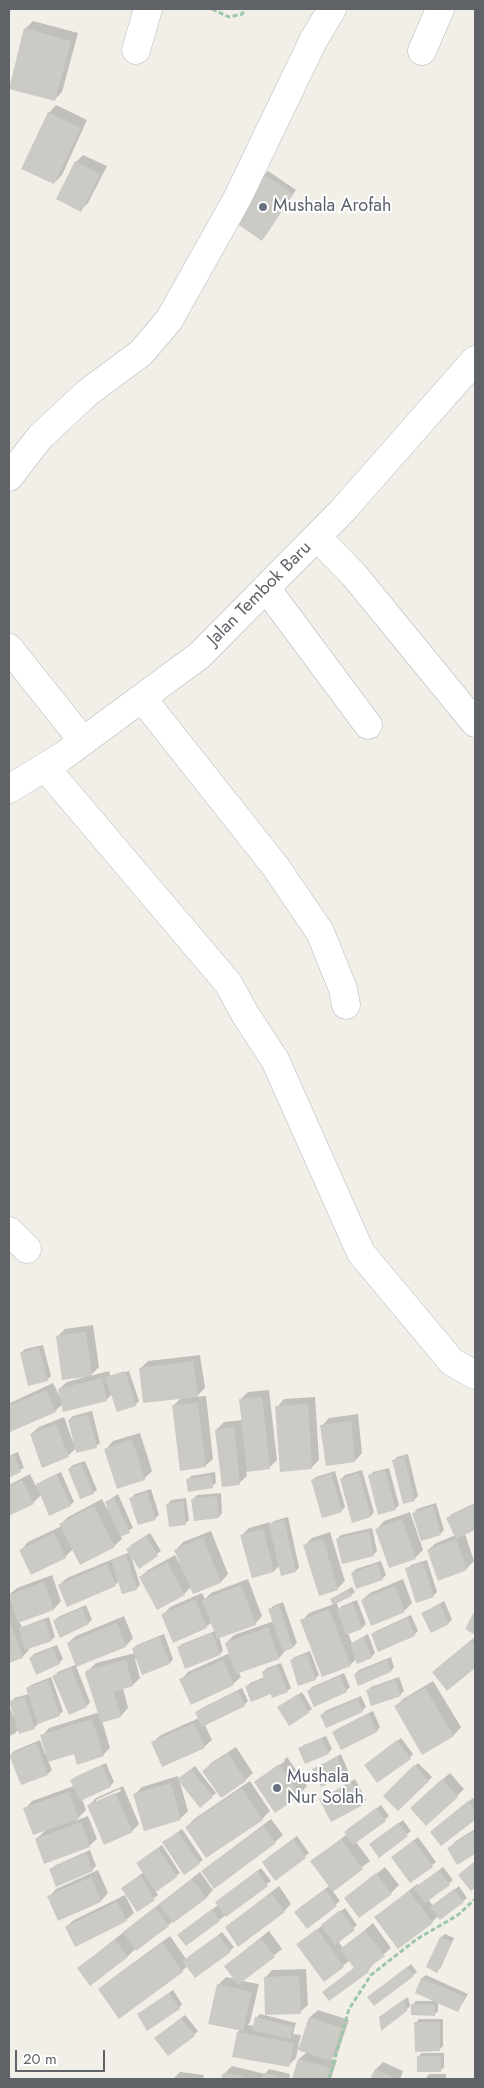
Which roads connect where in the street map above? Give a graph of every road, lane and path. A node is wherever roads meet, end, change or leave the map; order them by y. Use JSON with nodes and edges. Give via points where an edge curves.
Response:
{"nodes":[{"id":1,"x":148,"y":9,"type":"edge"},
{"id":2,"x":212,"y":9,"type":"edge"},
{"id":3,"x":245,"y":9,"type":"edge"},
{"id":4,"x":332,"y":9,"type":"edge"},
{"id":5,"x":440,"y":9,"type":"edge"},
{"id":6,"x":136,"y":50,"type":"dead end"},
{"id":7,"x":422,"y":51,"type":"dead end"},
{"id":8,"x":475,"y":360,"type":"edge"},
{"id":9,"x":9,"y":477,"type":"edge"},
{"id":10,"x":325,"y":544,"type":"junction"},
{"id":11,"x":266,"y":588,"type":"junction"},
{"id":12,"x":9,"y":648,"type":"edge"},
{"id":13,"x":142,"y":698,"type":"junction"},
{"id":14,"x":475,"y":723,"type":"edge"},
{"id":15,"x":368,"y":725,"type":"dead end"},
{"id":16,"x":83,"y":741,"type":"junction"},
{"id":17,"x":45,"y":767,"type":"junction"},
{"id":18,"x":9,"y":789,"type":"edge"},
{"id":19,"x":346,"y":1005,"type":"dead end"},
{"id":20,"x":475,"y":1375,"type":"edge"},
{"id":21,"x":475,"y":1899,"type":"edge"},
{"id":22,"x":329,"y":2079,"type":"edge"}],
"edges":[{"from":1,"to":6,"type":"street"},
{"from":2,"to":3,"type":"path","via":[[229,17],[242,14]]},
{"from":4,"to":9,"type":"street","via":[[313,40],[237,199],[169,320],[140,353],[86,393],[40,437]]},
{"from":5,"to":7,"type":"street"},
{"from":8,"to":10,"type":"street","name":"Jalan Tembok Baru","via":[[349,503]]},
{"from":10,"to":11,"type":"street","name":"Jalan Tembok Baru"},
{"from":10,"to":14,"type":"street"},
{"from":11,"to":13,"type":"street","name":"Jalan Tembok Baru","via":[[200,655]]},
{"from":11,"to":15,"type":"street"},
{"from":12,"to":16,"type":"street"},
{"from":13,"to":16,"type":"street","name":"Jalan Tembok Baru"},
{"from":13,"to":19,"type":"street","via":[[276,866],[320,932],[343,988]]},
{"from":16,"to":17,"type":"street","name":"Jalan Tembok Baru"},
{"from":17,"to":18,"type":"street","name":"Jalan Tembok Baru"},
{"from":17,"to":20,"type":"street","via":[[228,983],[275,1060],[361,1253],[452,1362]]},
{"from":21,"to":22,"type":"path","via":[[371,1975],[349,2009]]}]}
